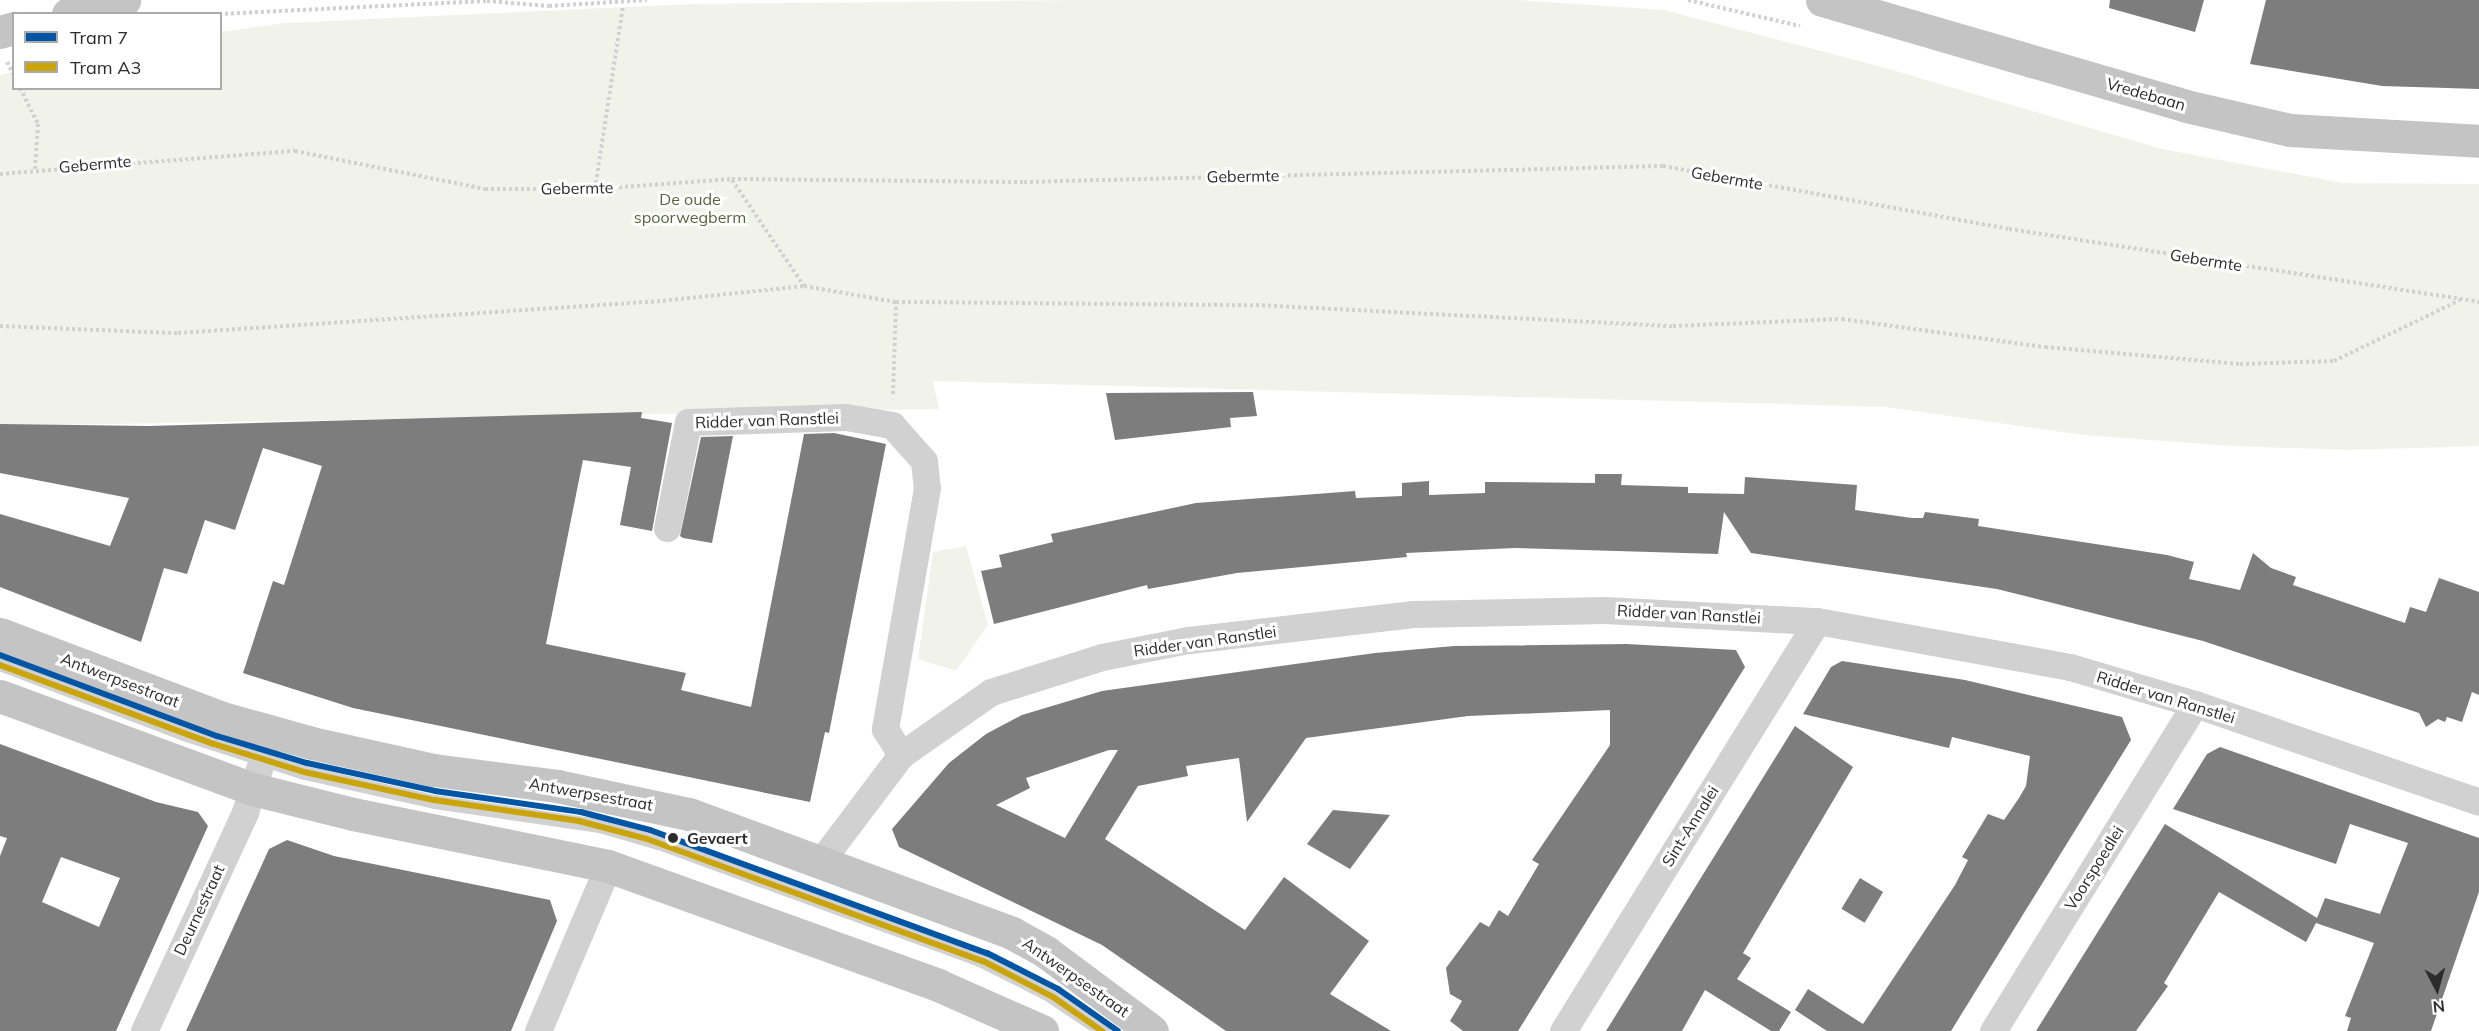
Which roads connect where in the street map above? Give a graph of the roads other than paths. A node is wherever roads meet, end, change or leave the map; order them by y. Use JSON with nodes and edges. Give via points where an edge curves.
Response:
{"nodes":[{"id":1,"x":124,"y":0,"type":"edge"},
{"id":2,"x":1822,"y":0,"type":"edge"},
{"id":3,"x":76,"y":12,"type":"edge"},
{"id":4,"x":12,"y":31,"type":"edge"},
{"id":5,"x":3,"y":47,"type":"edge"},
{"id":6,"x":2479,"y":141,"type":"edge"},
{"id":7,"x":667,"y":528,"type":"dead end"},
{"id":8,"x":1817,"y":621,"type":"junction"},
{"id":9,"x":0,"y":633,"type":"edge"},
{"id":10,"x":0,"y":664,"type":"edge"},
{"id":11,"x":0,"y":696,"type":"edge"},
{"id":12,"x":2195,"y":704,"type":"junction"},
{"id":13,"x":901,"y":754,"type":"junction"},
{"id":14,"x":262,"y":760,"type":"junction"},
{"id":15,"x":2479,"y":802,"type":"edge"},
{"id":16,"x":821,"y":861,"type":"junction"},
{"id":17,"x":608,"y":866,"type":"junction"},
{"id":18,"x":144,"y":1031,"type":"edge"},
{"id":19,"x":538,"y":1031,"type":"edge"},
{"id":20,"x":1042,"y":1031,"type":"edge"},
{"id":21,"x":1103,"y":1031,"type":"edge"},
{"id":22,"x":1152,"y":1031,"type":"edge"},
{"id":23,"x":1563,"y":1031,"type":"edge"},
{"id":24,"x":1993,"y":1031,"type":"edge"}],
"edges":[{"from":1,"to":3,"type":"main road"},
{"from":2,"to":6,"type":"main road","name":"Vredebaan","via":[[2186,106],[2290,130]]},
{"from":4,"to":5,"type":"main road"},
{"from":7,"to":13,"type":"street","name":"Ridder van Ranstlei","via":[[688,422],[846,417],[892,425],[924,461],[927,488],[885,729]]},
{"from":8,"to":12,"type":"street","name":"Ridder van Ranstlei","via":[[2070,667]]},
{"from":8,"to":13,"type":"street","name":"Ridder van Ranstlei","via":[[1604,610],[1413,614],[1189,640],[1102,657],[1001,688]]},
{"from":8,"to":23,"type":"street","name":"Sint-Annalei"},
{"from":9,"to":14,"type":"main road","name":"Antwerpsestraat"},
{"from":10,"to":14,"type":"lane"},
{"from":11,"to":14,"type":"main road","name":"Antwerpsestraat"},
{"from":12,"to":15,"type":"street","name":"Ridder van Ranstlei"},
{"from":12,"to":24,"type":"street","name":"Voorspoedlei"},
{"from":13,"to":16,"type":"street","name":"Ridder van Ranstlei"},
{"from":14,"to":16,"type":"main road","name":"Antwerpsestraat","via":[[434,770],[636,801],[689,814]]},
{"from":14,"to":17,"type":"main road","name":"Antwerpsestraat","via":[[353,814]]},
{"from":14,"to":18,"type":"street","name":"Deurnestraat"},
{"from":14,"to":21,"type":"lane","via":[[381,791],[582,822],[659,843],[980,960],[1046,993]]},
{"from":16,"to":22,"type":"main road","name":"Antwerpsestraat","via":[[1012,933],[1046,952]]},
{"from":17,"to":19,"type":"street"},
{"from":17,"to":20,"type":"main road","name":"Antwerpsestraat","via":[[938,984]]}]}
